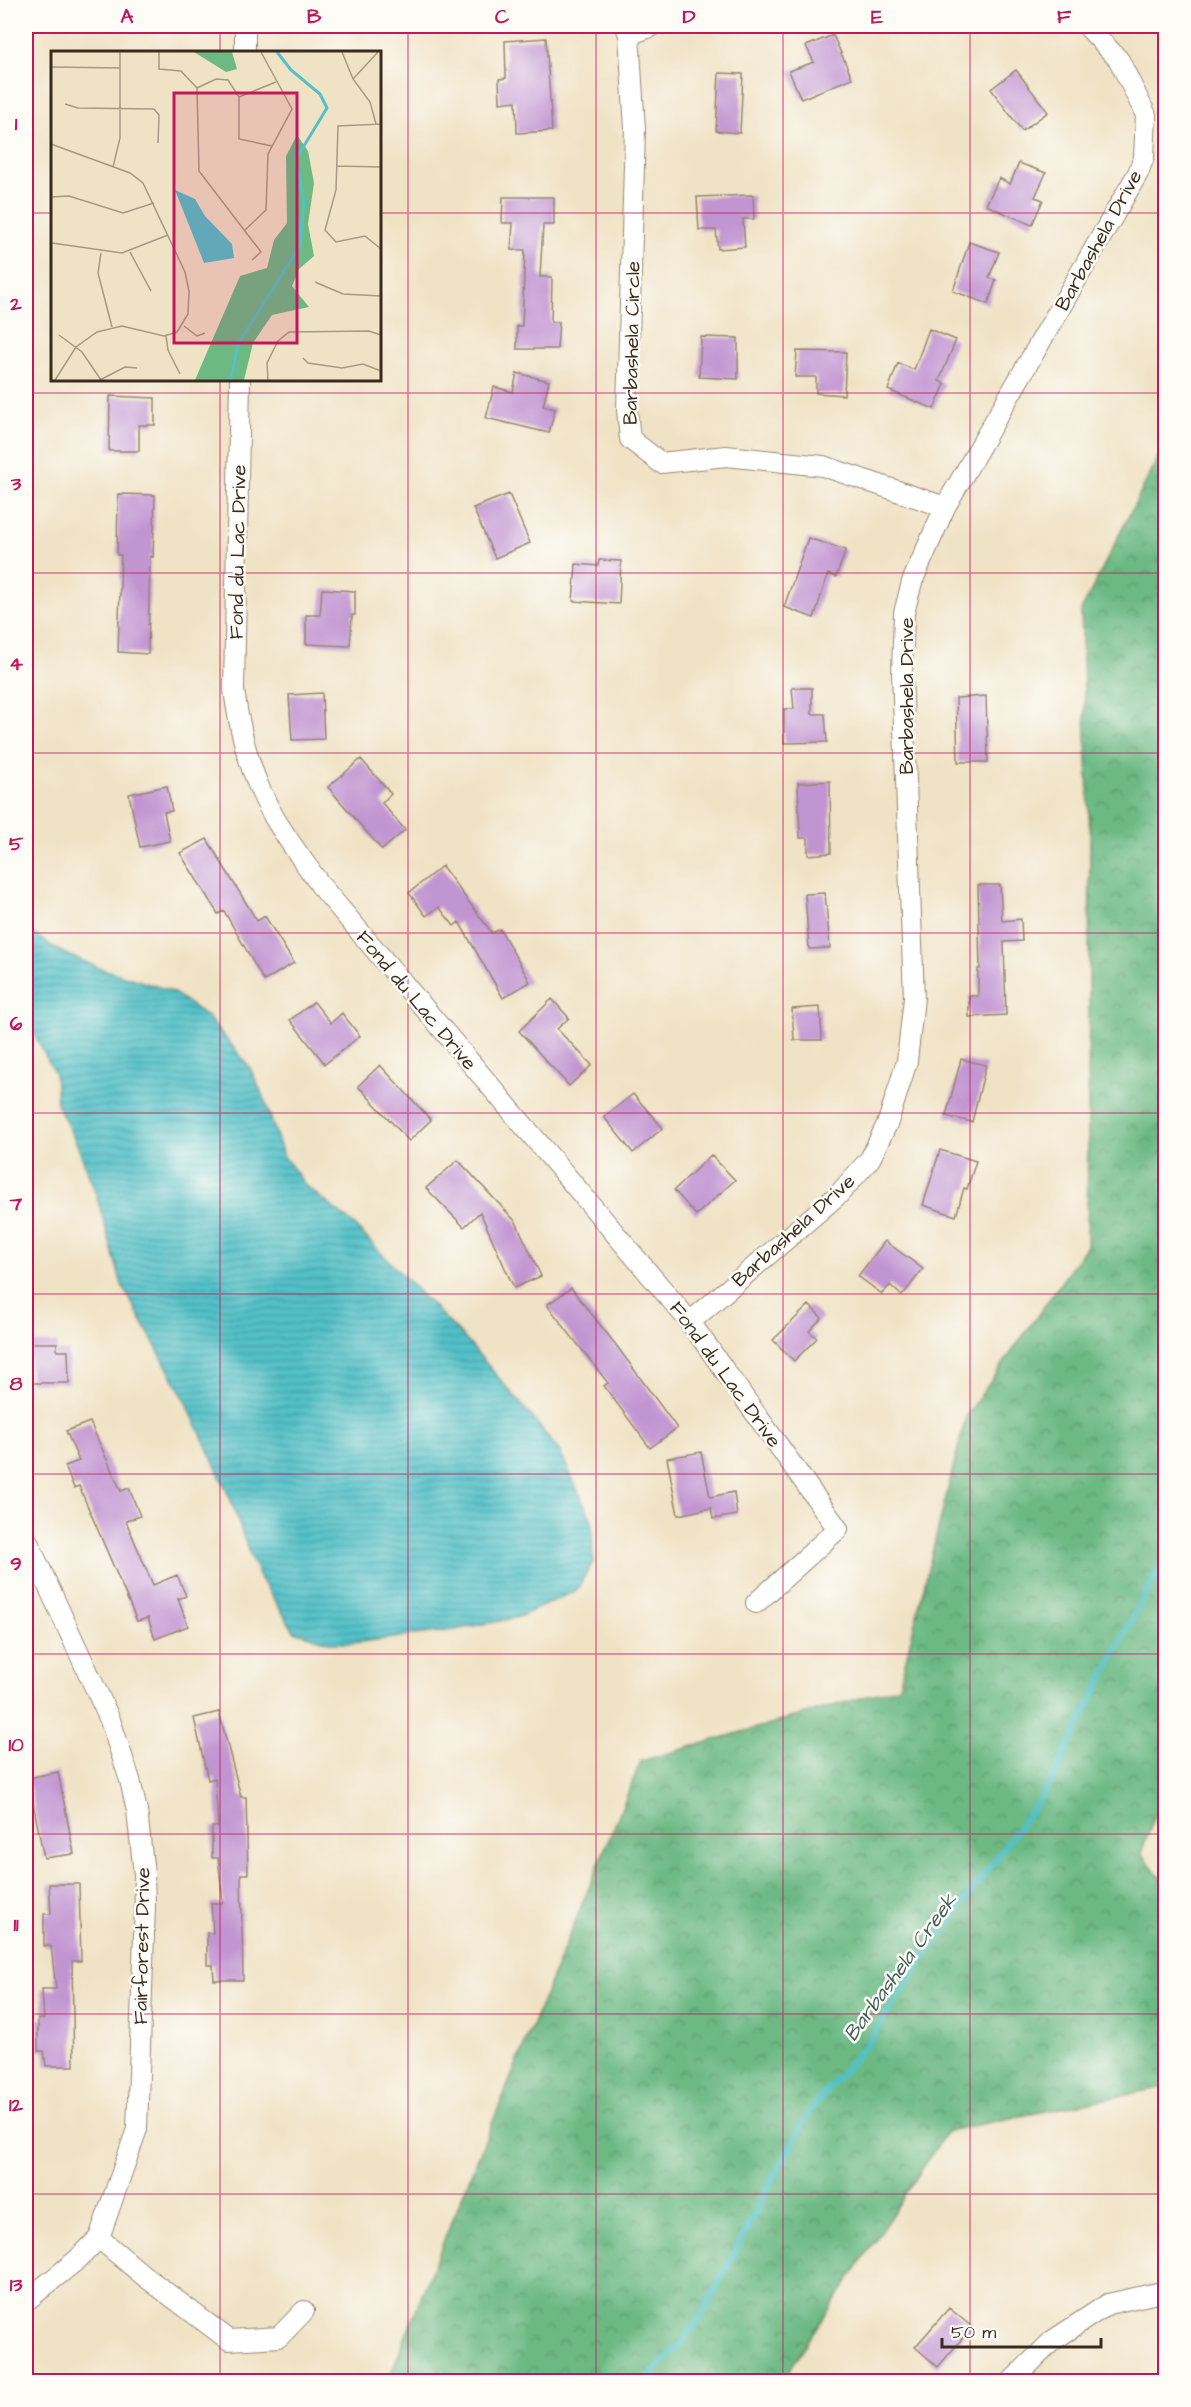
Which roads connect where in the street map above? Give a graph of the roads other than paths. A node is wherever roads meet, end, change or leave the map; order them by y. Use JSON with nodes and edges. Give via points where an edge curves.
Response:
{"nodes":[{"id":1,"x":245,"y":26,"type":"edge"},
{"id":2,"x":653,"y":26,"type":"edge"},
{"id":3,"x":1087,"y":26,"type":"edge"},
{"id":4,"x":627,"y":30,"type":"edge"},
{"id":5,"x":245,"y":51,"type":"edge"},
{"id":6,"x":240,"y":381,"type":"edge"},
{"id":7,"x":945,"y":507,"type":"junction"},
{"id":8,"x":690,"y":1322,"type":"junction"},
{"id":9,"x":26,"y":1538,"type":"edge"},
{"id":10,"x":756,"y":1603,"type":"dead end"},
{"id":11,"x":99,"y":2238,"type":"junction"},
{"id":12,"x":1166,"y":2291,"type":"edge"},
{"id":13,"x":26,"y":2301,"type":"edge"},
{"id":14,"x":304,"y":2311,"type":"dead end"},
{"id":15,"x":1011,"y":2382,"type":"edge"}],
"edges":[{"from":1,"to":5,"type":"street"},
{"from":2,"to":4,"type":"street"},
{"from":3,"to":7,"type":"street","name":"Barbashela Drive","via":[[1119,60],[1146,115],[1144,157]]},
{"from":4,"to":7,"type":"street","name":"Barbashela Circle","via":[[635,129],[627,410],[630,439],[661,463],[726,456],[823,466]]},
{"from":6,"to":8,"type":"street","name":"Fond du Lac Drive","via":[[234,690],[238,722],[256,783],[321,886]]},
{"from":7,"to":8,"type":"street","name":"Barbashela Drive","via":[[912,582],[904,613],[914,998],[907,1061],[898,1092],[870,1158],[838,1194]]},
{"from":8,"to":10,"type":"street","name":"Fond du Lac Drive","via":[[838,1529]]},
{"from":9,"to":11,"type":"street","name":"Fairforest Drive","via":[[110,1720],[137,1811],[144,1874],[136,2129]]},
{"from":11,"to":13,"type":"street","name":"Fairforest Drive"},
{"from":11,"to":14,"type":"street","via":[[230,2340],[279,2337]]},
{"from":12,"to":15,"type":"street","via":[[1108,2304],[1052,2341]]}]}
